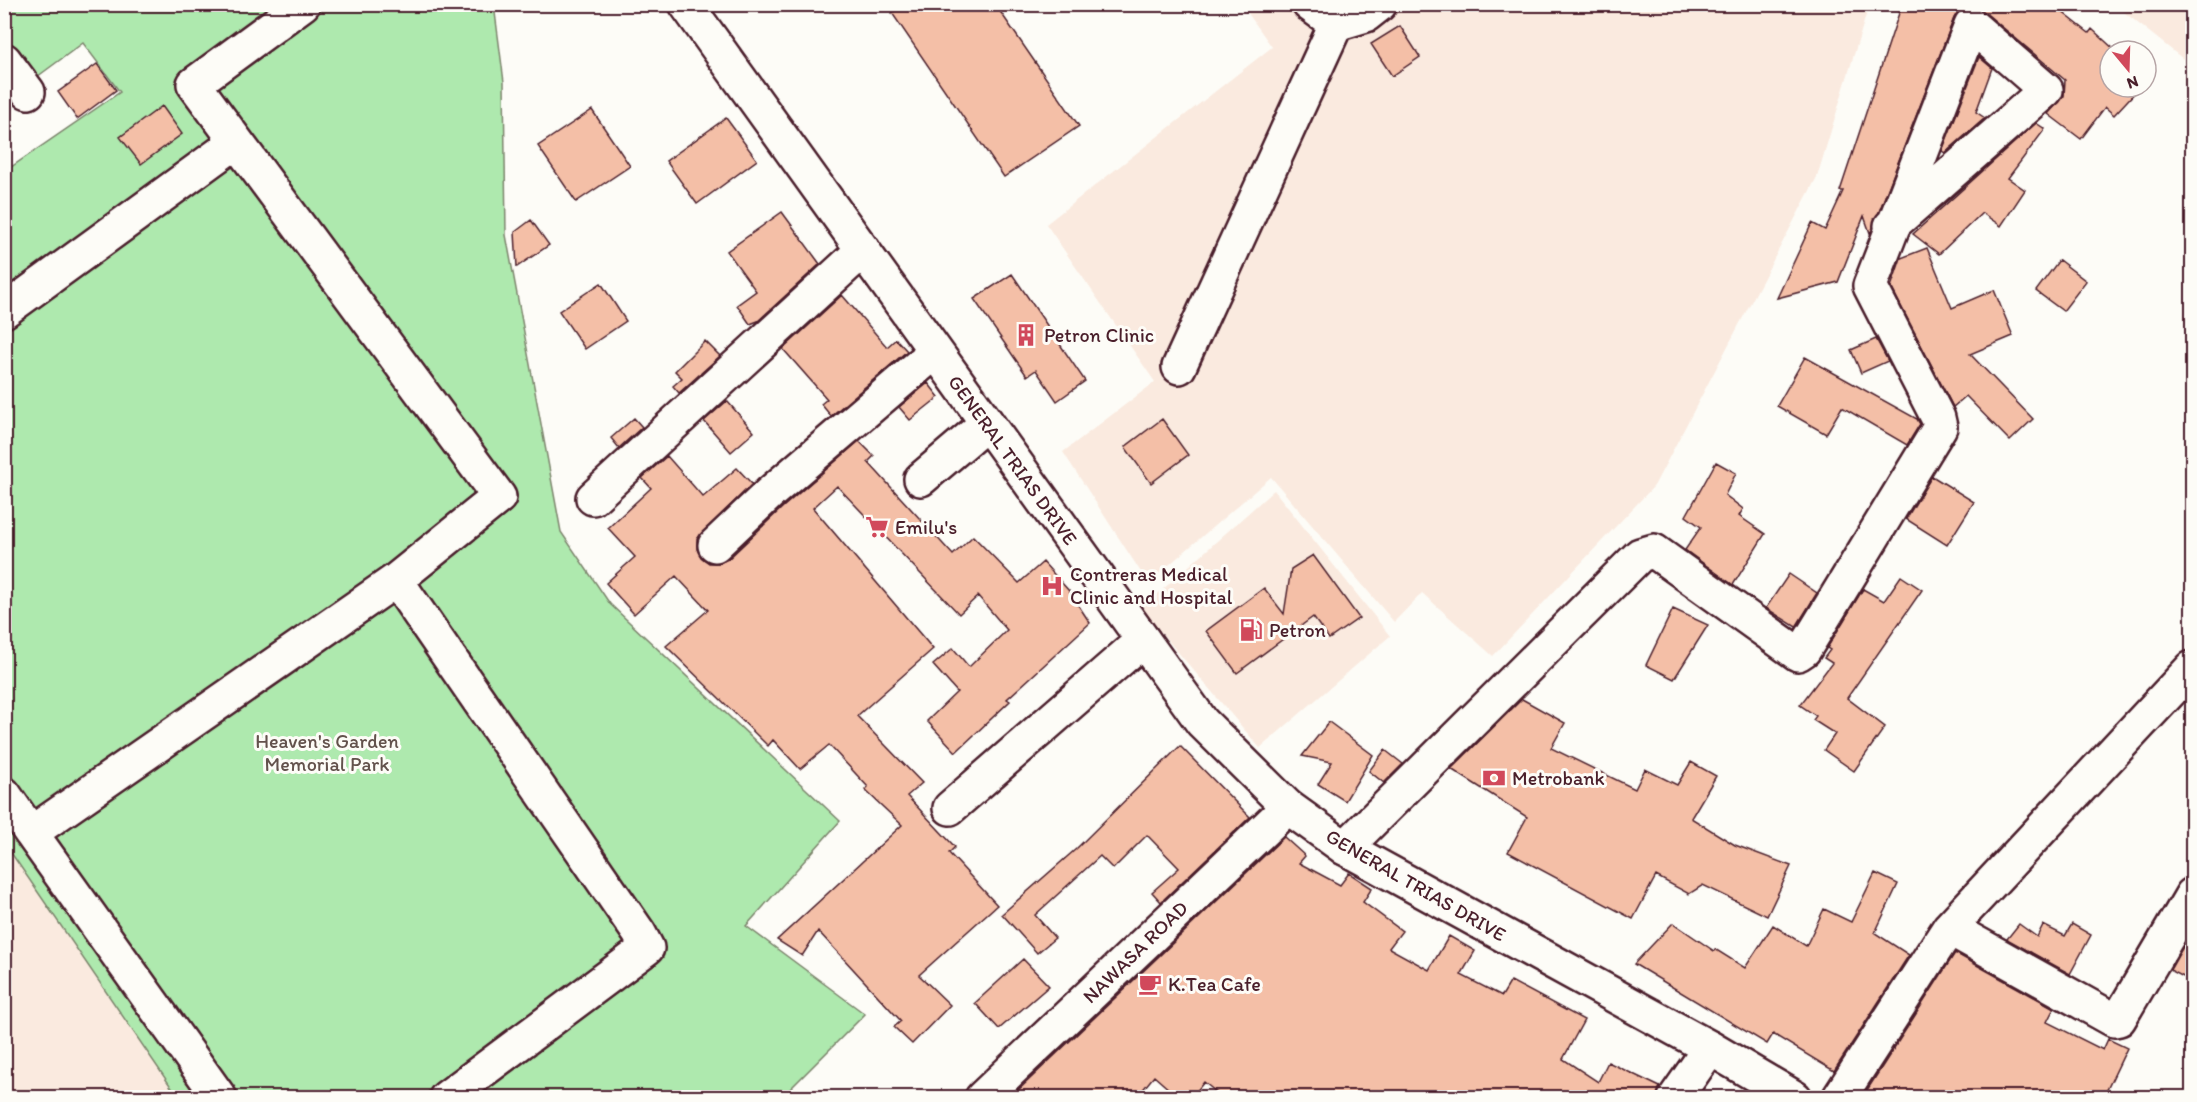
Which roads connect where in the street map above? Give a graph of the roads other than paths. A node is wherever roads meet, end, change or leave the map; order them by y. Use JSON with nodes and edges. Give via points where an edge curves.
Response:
{"nodes":[{"id":1,"x":303,"y":4,"type":"edge"},
{"id":2,"x":686,"y":4,"type":"edge"},
{"id":3,"x":1309,"y":4,"type":"edge"},
{"id":4,"x":1380,"y":4,"type":"edge"},
{"id":5,"x":1336,"y":24,"type":"junction"},
{"id":6,"x":4,"y":60,"type":"edge"},
{"id":7,"x":28,"y":92,"type":"dead end"},
{"id":8,"x":236,"y":142,"type":"junction"},
{"id":9,"x":1892,"y":226,"type":"junction"},
{"id":10,"x":863,"y":250,"type":"junction"},
{"id":11,"x":4,"y":311,"type":"edge"},
{"id":12,"x":935,"y":352,"type":"junction"},
{"id":13,"x":1179,"y":367,"type":"dead end"},
{"id":14,"x":987,"y":423,"type":"junction"},
{"id":15,"x":921,"y":479,"type":"dead end"},
{"id":16,"x":593,"y":498,"type":"dead end"},
{"id":17,"x":715,"y":545,"type":"dead end"},
{"id":18,"x":396,"y":580,"type":"junction"},
{"id":19,"x":1143,"y":640,"type":"junction"},
{"id":20,"x":2193,"y":668,"type":"edge"},
{"id":21,"x":4,"y":794,"type":"edge"},
{"id":22,"x":1288,"y":807,"type":"junction"},
{"id":23,"x":950,"y":808,"type":"dead end"},
{"id":24,"x":31,"y":833,"type":"junction"},
{"id":25,"x":1345,"y":848,"type":"junction"},
{"id":26,"x":2193,"y":895,"type":"edge"},
{"id":27,"x":1949,"y":928,"type":"junction"},
{"id":28,"x":1710,"y":1048,"type":"junction"},
{"id":29,"x":1788,"y":1096,"type":"edge"},
{"id":30,"x":220,"y":1098,"type":"edge"},
{"id":31,"x":446,"y":1098,"type":"edge"},
{"id":32,"x":982,"y":1098,"type":"edge"},
{"id":33,"x":1675,"y":1098,"type":"edge"},
{"id":34,"x":1839,"y":1098,"type":"edge"}],
"edges":[{"from":1,"to":8,"type":"street","via":[[194,84]]},
{"from":2,"to":10,"type":"street","name":"GENERAL TRIAS DRIVE"},
{"from":3,"to":5,"type":"street"},
{"from":4,"to":5,"type":"street","via":[[1366,15]]},
{"from":5,"to":13,"type":"street"},
{"from":6,"to":7,"type":"street"},
{"from":8,"to":11,"type":"street"},
{"from":8,"to":18,"type":"street","via":[[500,497]]},
{"from":9,"to":9,"type":"street","via":[[2046,90],[1971,25],[1925,141]]},
{"from":9,"to":25,"type":"street","via":[[1869,286],[1940,427],[1802,653],[1798,654],[1654,551],[1648,551]]},
{"from":10,"to":12,"type":"street","name":"GENERAL TRIAS DRIVE"},
{"from":10,"to":16,"type":"street"},
{"from":12,"to":14,"type":"street","name":"GENERAL TRIAS DRIVE"},
{"from":12,"to":17,"type":"street"},
{"from":14,"to":15,"type":"street"},
{"from":14,"to":19,"type":"street","name":"GENERAL TRIAS DRIVE"},
{"from":18,"to":24,"type":"street"},
{"from":18,"to":31,"type":"street","via":[[646,948]]},
{"from":19,"to":22,"type":"street","name":"GENERAL TRIAS DRIVE","via":[[1202,722]]},
{"from":19,"to":23,"type":"street"},
{"from":20,"to":27,"type":"street"},
{"from":21,"to":24,"type":"street"},
{"from":22,"to":25,"type":"street","name":"GENERAL TRIAS DRIVE"},
{"from":22,"to":32,"type":"street","name":"NAWASA ROAD"},
{"from":24,"to":30,"type":"street"},
{"from":25,"to":28,"type":"street","name":"GENERAL TRIAS DRIVE"},
{"from":26,"to":27,"type":"street","via":[[2119,1019],[2114,1020]]},
{"from":27,"to":34,"type":"street"},
{"from":28,"to":29,"type":"street","name":"GENERAL TRIAS DRIVE"},
{"from":28,"to":33,"type":"street"}]}
